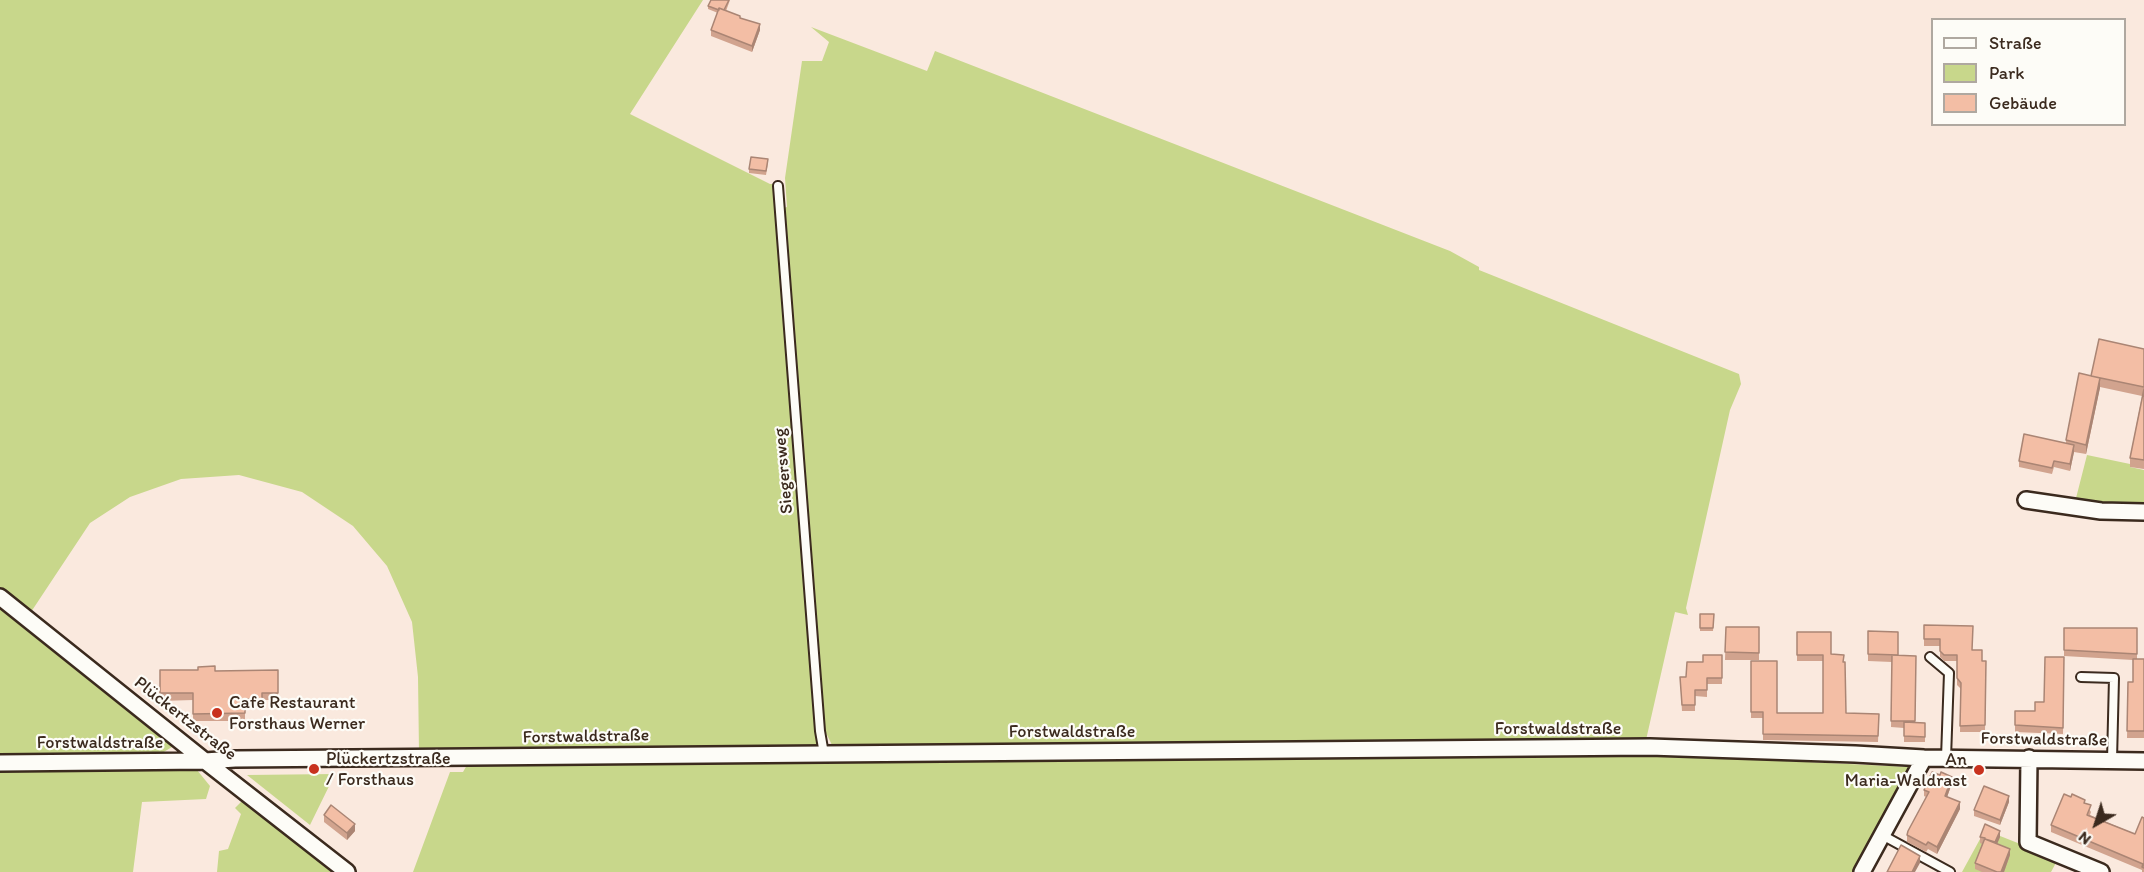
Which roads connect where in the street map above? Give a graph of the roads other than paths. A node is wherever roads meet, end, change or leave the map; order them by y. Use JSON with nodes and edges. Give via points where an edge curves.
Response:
{"nodes":[{"id":1,"x":778,"y":186,"type":"dead end"},
{"id":2,"x":2026,"y":500,"type":"dead end"},
{"id":3,"x":2144,"y":512,"type":"edge"},
{"id":4,"x":0,"y":597,"type":"edge"},
{"id":5,"x":1930,"y":657,"type":"dead end"},
{"id":6,"x":2081,"y":677,"type":"dead end"},
{"id":7,"x":824,"y":754,"type":"junction"},
{"id":8,"x":1924,"y":758,"type":"junction"},
{"id":9,"x":1946,"y":758,"type":"junction"},
{"id":10,"x":2029,"y":758,"type":"junction"},
{"id":11,"x":2112,"y":760,"type":"junction"},
{"id":12,"x":2144,"y":760,"type":"edge"},
{"id":13,"x":205,"y":761,"type":"junction"},
{"id":14,"x":0,"y":763,"type":"edge"},
{"id":15,"x":1882,"y":835,"type":"junction"},
{"id":16,"x":347,"y":872,"type":"edge"},
{"id":17,"x":1862,"y":872,"type":"edge"},
{"id":18,"x":1950,"y":872,"type":"edge"},
{"id":19,"x":2101,"y":872,"type":"edge"}],
"edges":[{"from":1,"to":7,"type":"lane","name":"Siegersweg"},
{"from":2,"to":3,"type":"street","via":[[2102,511]]},
{"from":4,"to":13,"type":"street","name":"Plückertzstraße"},
{"from":5,"to":9,"type":"lane","via":[[1949,672]]},
{"from":6,"to":11,"type":"lane","via":[[2114,678]]},
{"from":7,"to":8,"type":"street","name":"Forstwaldstraße","via":[[1650,747]]},
{"from":7,"to":13,"type":"street","name":"Forstwaldstraße"},
{"from":8,"to":9,"type":"street","name":"Forstwaldstraße"},
{"from":8,"to":15,"type":"street"},
{"from":9,"to":10,"type":"street","name":"Forstwaldstraße"},
{"from":10,"to":11,"type":"street","name":"Forstwaldstraße"},
{"from":10,"to":19,"type":"street","via":[[2028,842]]},
{"from":11,"to":12,"type":"street","name":"Forstwaldstraße"},
{"from":13,"to":14,"type":"street","name":"Forstwaldstraße"},
{"from":13,"to":16,"type":"street","name":"Plückertzstraße"},
{"from":15,"to":17,"type":"street"},
{"from":15,"to":18,"type":"lane"}]}
